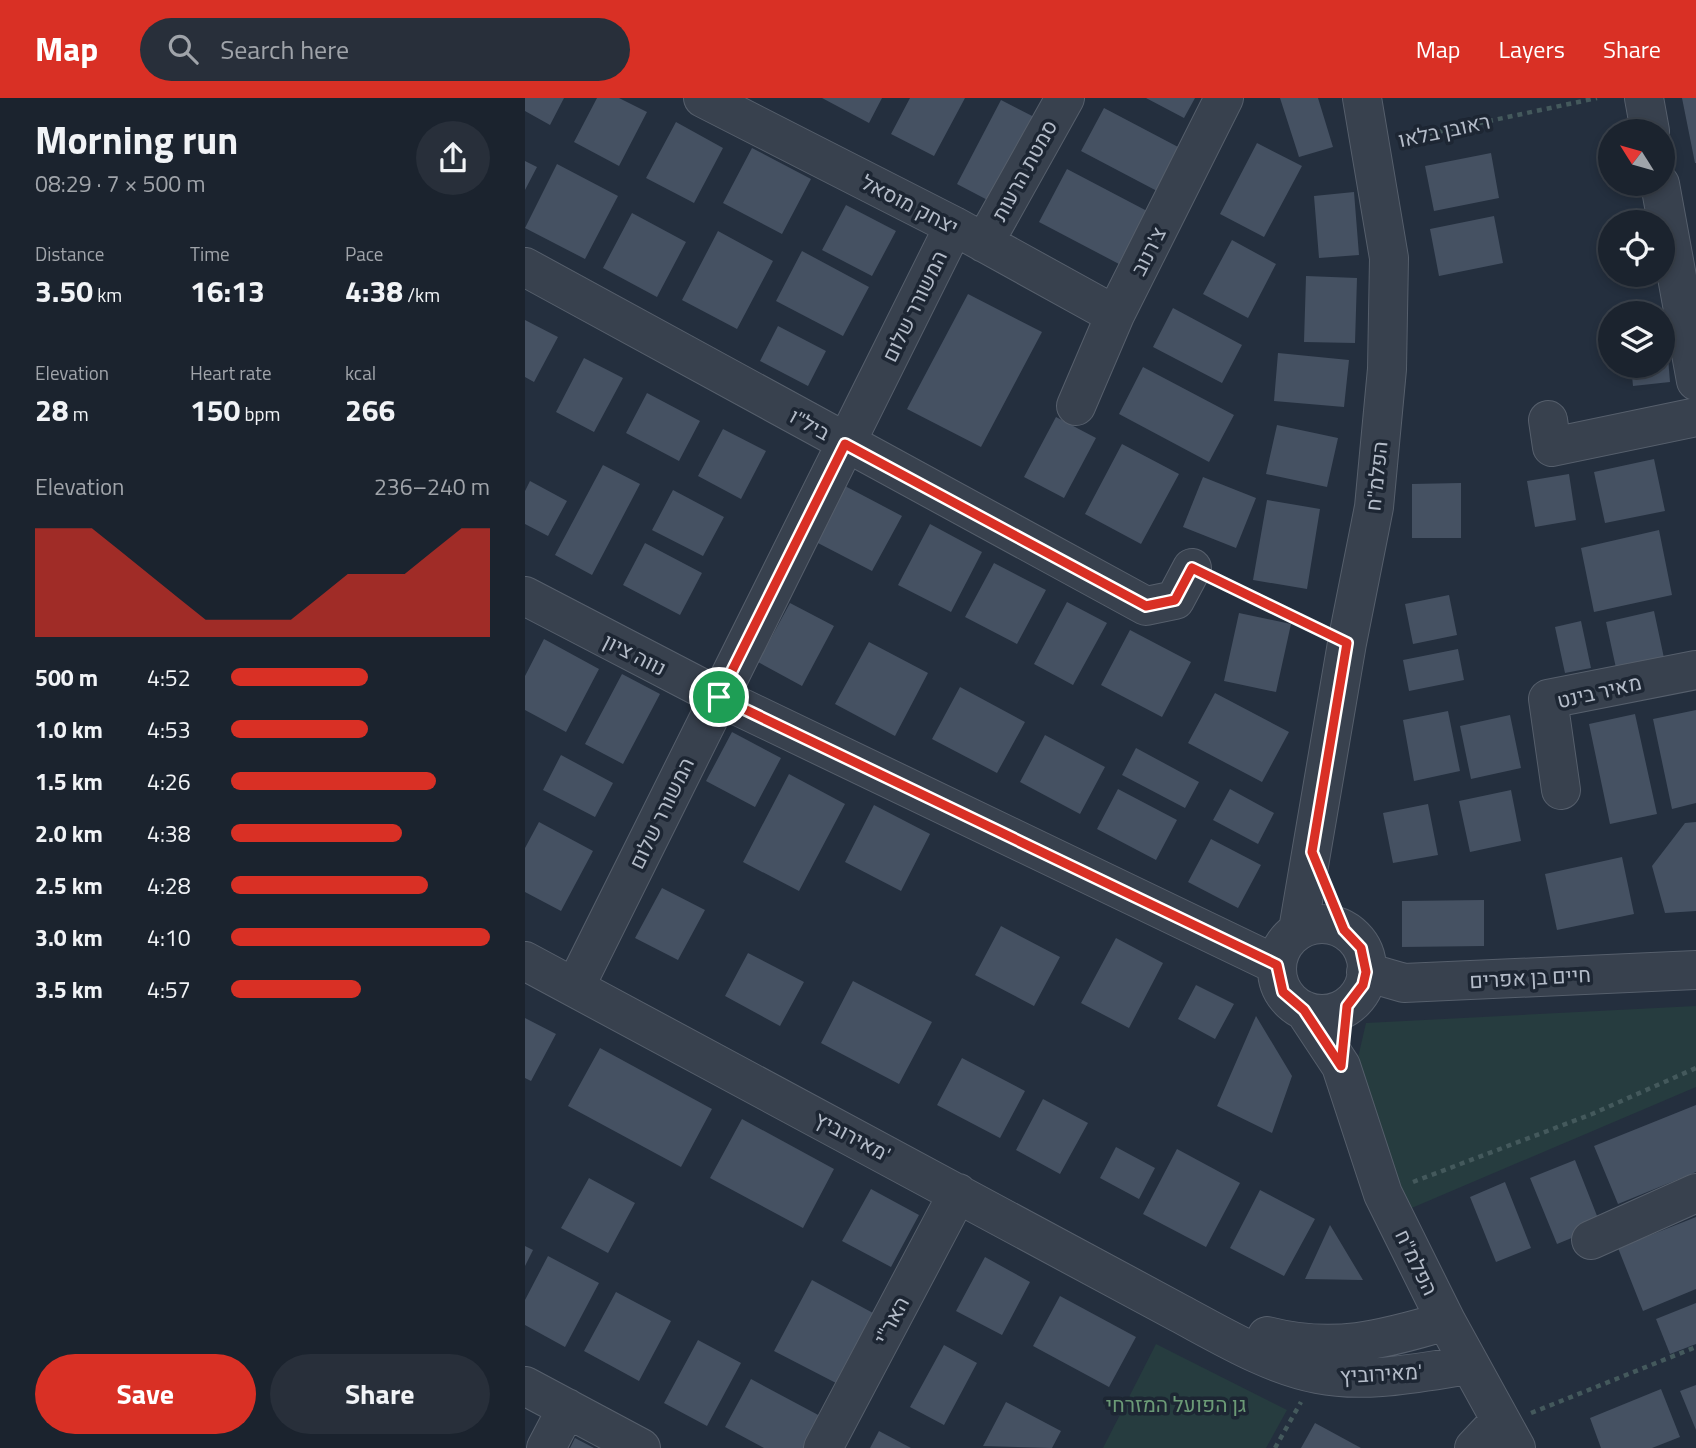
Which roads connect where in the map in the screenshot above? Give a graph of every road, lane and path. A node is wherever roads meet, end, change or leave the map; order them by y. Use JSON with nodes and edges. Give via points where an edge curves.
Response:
{"nodes":[{"id":1,"x":703,"y":98,"type":"edge"},
{"id":2,"x":1065,"y":98,"type":"edge"},
{"id":3,"x":1224,"y":98,"type":"edge"},
{"id":4,"x":1362,"y":98,"type":"edge"},
{"id":5,"x":1597,"y":98,"type":"edge"},
{"id":6,"x":1644,"y":98,"type":"edge"},
{"id":7,"x":1648,"y":119,"type":"edge"},
{"id":8,"x":1372,"y":145,"type":"junction"},
{"id":9,"x":1662,"y":196,"type":"edge"},
{"id":10,"x":969,"y":234,"type":"junction"},
{"id":11,"x":525,"y":267,"type":"edge"},
{"id":12,"x":1115,"y":315,"type":"junction"},
{"id":13,"x":1696,"y":381,"type":"edge"},
{"id":14,"x":1076,"y":406,"type":"dead end"},
{"id":15,"x":1696,"y":417,"type":"edge"},
{"id":16,"x":1548,"y":420,"type":"dead end"},
{"id":17,"x":845,"y":444,"type":"junction"},
{"id":18,"x":1192,"y":568,"type":"joint"},
{"id":19,"x":525,"y":596,"type":"edge"},
{"id":20,"x":1347,"y":643,"type":"junction"},
{"id":21,"x":1696,"y":670,"type":"edge"},
{"id":22,"x":719,"y":697,"type":"junction"},
{"id":23,"x":1561,"y":790,"type":"dead end"},
{"id":24,"x":1312,"y":852,"type":"junction"},
{"id":25,"x":1298,"y":930,"type":"junction"},
{"id":26,"x":1344,"y":930,"type":"junction"},
{"id":27,"x":525,"y":961,"type":"edge"},
{"id":28,"x":1277,"y":965,"type":"junction"},
{"id":29,"x":1696,"y":970,"type":"edge"},
{"id":30,"x":1366,"y":972,"type":"junction"},
{"id":31,"x":575,"y":987,"type":"junction"},
{"id":32,"x":1347,"y":1006,"type":"junction"},
{"id":33,"x":1304,"y":1010,"type":"junction"},
{"id":34,"x":1341,"y":1066,"type":"junction"},
{"id":35,"x":1696,"y":1068,"type":"edge"},
{"id":36,"x":958,"y":1193,"type":"junction"},
{"id":37,"x":1696,"y":1193,"type":"edge"},
{"id":38,"x":1383,"y":1194,"type":"junction"},
{"id":39,"x":1591,"y":1240,"type":"dead end"},
{"id":40,"x":1179,"y":1313,"type":"junction"},
{"id":41,"x":1446,"y":1321,"type":"junction"},
{"id":42,"x":1696,"y":1347,"type":"edge"},
{"id":43,"x":1469,"y":1365,"type":"junction"},
{"id":44,"x":1318,"y":1374,"type":"junction"},
{"id":45,"x":525,"y":1386,"type":"edge"},
{"id":46,"x":567,"y":1408,"type":"junction"},
{"id":47,"x":1497,"y":1440,"type":"edge"},
{"id":48,"x":547,"y":1448,"type":"edge"},
{"id":49,"x":641,"y":1448,"type":"edge"},
{"id":50,"x":823,"y":1448,"type":"edge"},
{"id":51,"x":1275,"y":1448,"type":"edge"}],
"edges":[{"from":1,"to":10,"type":"street","name":"יצחק מוסאל"},
{"from":2,"to":10,"type":"street","name":"סמטת הרעות"},
{"from":3,"to":12,"type":"street","name":"צ'רנוב"},
{"from":4,"to":8,"type":"street","name":"הפלמ\"ח"},
{"from":5,"to":8,"type":"path","name":"ראובן בלאו"},
{"from":6,"to":7,"type":"street"},
{"from":8,"to":20,"type":"street","name":"הפלמ\"ח","via":[[1389,258],[1387,369],[1374,507]]},
{"from":9,"to":13,"type":"street"},
{"from":10,"to":12,"type":"street","name":"יצחק מוסאל"},
{"from":10,"to":17,"type":"street","name":"המשורר שלום"},
{"from":11,"to":17,"type":"street","name":"ביל\"ו"},
{"from":12,"to":14,"type":"street","name":"צ'רנוב"},
{"from":15,"to":16,"type":"street","via":[[1552,447]]},
{"from":17,"to":18,"type":"street","name":"ביל\"ו","via":[[1146,606],[1175,600]]},
{"from":17,"to":22,"type":"street","name":"המשורר שלום"},
{"from":18,"to":20,"type":"path"},
{"from":19,"to":22,"type":"street","name":"נווה ציון"},
{"from":20,"to":24,"type":"street","name":"הפלמ\"ח"},
{"from":21,"to":23,"type":"street","name":"מאיר בינט","via":[[1548,699]]},
{"from":22,"to":28,"type":"street","name":"נווה ציון"},
{"from":22,"to":31,"type":"street","name":"המשורר שלום"},
{"from":24,"to":25,"type":"street","name":"הפלמ\"ח"},
{"from":24,"to":26,"type":"street"},
{"from":25,"to":26,"type":"street","via":[[1321,924]]},
{"from":25,"to":28,"type":"street","name":"הפלמ\"ח","via":[[1287,940]]},
{"from":26,"to":30,"type":"street","via":[[1361,948]]},
{"from":27,"to":31,"type":"street","name":"מאירוביץ'"},
{"from":28,"to":33,"type":"street","name":"הפלמ\"ח","via":[[1283,992]]},
{"from":29,"to":30,"type":"street","name":"חיים בן אפרים","via":[[1403,983]]},
{"from":30,"to":32,"type":"street","name":"הפלמ\"ח","via":[[1363,985]]},
{"from":31,"to":36,"type":"street","name":"מאירוביץ'"},
{"from":32,"to":33,"type":"street","via":[[1334,1012]]},
{"from":32,"to":34,"type":"street","name":"הפלמ\"ח"},
{"from":33,"to":34,"type":"street","name":"הפלמ\"ח"},
{"from":34,"to":38,"type":"street","name":"הפלמ\"ח"},
{"from":35,"to":38,"type":"path","via":[[1592,1114]]},
{"from":36,"to":40,"type":"street","name":"מאירוביץ'"},
{"from":36,"to":50,"type":"street","name":"האר\"י"},
{"from":37,"to":39,"type":"street"},
{"from":38,"to":41,"type":"street","name":"הפלמ\"ח"},
{"from":40,"to":41,"type":"street","name":"מאירוביץ'","via":[[1301,1345],[1332,1346],[1368,1342]]},
{"from":40,"to":44,"type":"street","name":"מאירוביץ'","via":[[1271,1358]]},
{"from":41,"to":43,"type":"street","name":"הפלמ\"ח"},
{"from":42,"to":47,"type":"path"},
{"from":43,"to":44,"type":"street","name":"מאירוביץ'","via":[[1361,1378]]},
{"from":43,"to":47,"type":"street","name":"הפלמ\"ח"},
{"from":44,"to":51,"type":"path"},
{"from":45,"to":46,"type":"street"},
{"from":46,"to":48,"type":"street"},
{"from":46,"to":49,"type":"street"}]}
